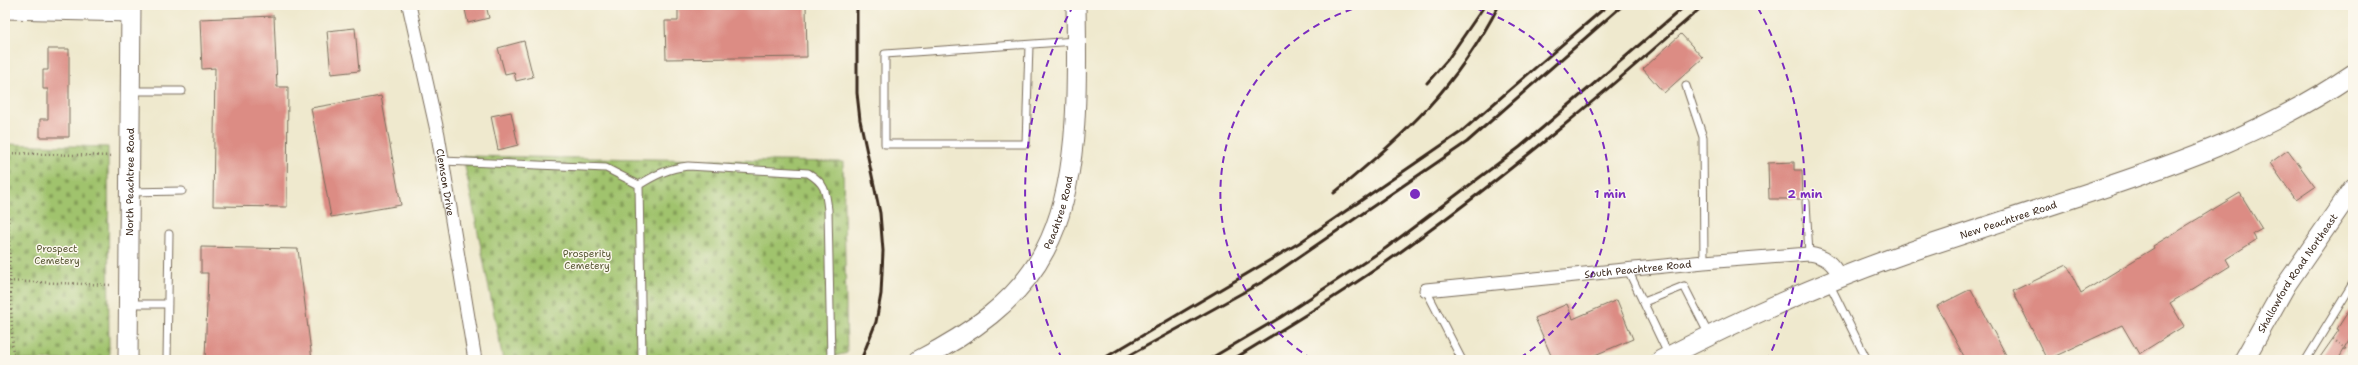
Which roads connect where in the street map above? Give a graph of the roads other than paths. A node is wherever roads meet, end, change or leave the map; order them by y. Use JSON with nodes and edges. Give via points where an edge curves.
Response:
{"nodes":[{"id":1,"x":409,"y":5,"type":"edge"},
{"id":2,"x":1076,"y":5,"type":"edge"},
{"id":3,"x":22,"y":9,"type":"edge"},
{"id":4,"x":131,"y":10,"type":"edge"},
{"id":5,"x":5,"y":12,"type":"edge"},
{"id":6,"x":1077,"y":41,"type":"junction"},
{"id":7,"x":1029,"y":45,"type":"junction"},
{"id":8,"x":2353,"y":74,"type":"edge"},
{"id":9,"x":1686,"y":86,"type":"dead end"},
{"id":10,"x":130,"y":91,"type":"junction"},
{"id":11,"x":182,"y":91,"type":"dead end"},
{"id":12,"x":442,"y":161,"type":"junction"},
{"id":13,"x":639,"y":185,"type":"junction"},
{"id":14,"x":2353,"y":188,"type":"edge"},
{"id":15,"x":182,"y":191,"type":"dead end"},
{"id":16,"x":129,"y":192,"type":"junction"},
{"id":17,"x":1806,"y":202,"type":"dead end"},
{"id":18,"x":169,"y":234,"type":"dead end"},
{"id":19,"x":1809,"y":254,"type":"junction"},
{"id":20,"x":1704,"y":262,"type":"junction"},
{"id":21,"x":1628,"y":270,"type":"junction"},
{"id":22,"x":1834,"y":280,"type":"junction"},
{"id":23,"x":2353,"y":283,"type":"edge"},
{"id":24,"x":1426,"y":290,"type":"joint"},
{"id":25,"x":1644,"y":302,"type":"junction"},
{"id":26,"x":128,"y":304,"type":"junction"},
{"id":27,"x":168,"y":304,"type":"junction"},
{"id":28,"x":1709,"y":335,"type":"junction"},
{"id":29,"x":1665,"y":358,"type":"edge"},
{"id":30,"x":128,"y":360,"type":"edge"},
{"id":31,"x":167,"y":360,"type":"edge"},
{"id":32,"x":474,"y":360,"type":"edge"},
{"id":33,"x":642,"y":360,"type":"edge"},
{"id":34,"x":831,"y":360,"type":"edge"},
{"id":35,"x":919,"y":360,"type":"edge"},
{"id":36,"x":1462,"y":360,"type":"edge"},
{"id":37,"x":1867,"y":360,"type":"edge"},
{"id":38,"x":2244,"y":360,"type":"edge"},
{"id":39,"x":2306,"y":360,"type":"edge"}],
"edges":[{"from":1,"to":12,"type":"street","name":"Clemson Drive"},
{"from":2,"to":6,"type":"street","name":"Peachtree Road"},
{"from":3,"to":4,"type":"street"},
{"from":3,"to":5,"type":"street"},
{"from":4,"to":10,"type":"street","name":"North Peachtree Road"},
{"from":6,"to":7,"type":"lane"},
{"from":6,"to":35,"type":"street","name":"Peachtree Road","via":[[1074,141],[1063,205],[1045,250],[1025,279],[992,314],[951,344]]},
{"from":7,"to":7,"type":"lane","via":[[885,54],[885,144],[1026,144]]},
{"from":8,"to":22,"type":"street","name":"New Peachtree Road","via":[[2322,95],[2244,137],[2161,169]]},
{"from":9,"to":20,"type":"lane","via":[[1703,138]]},
{"from":10,"to":11,"type":"lane"},
{"from":10,"to":16,"type":"street","name":"North Peachtree Road"},
{"from":12,"to":13,"type":"lane","via":[[606,168]]},
{"from":12,"to":32,"type":"street","name":"Clemson Drive"},
{"from":13,"to":33,"type":"lane"},
{"from":13,"to":34,"type":"lane","via":[[674,167],[688,166],[808,173],[820,180],[826,193],[828,210]]},
{"from":14,"to":38,"type":"street","name":"Shallowford Road Northeast","via":[[2286,285]]},
{"from":15,"to":16,"type":"lane"},
{"from":16,"to":26,"type":"street","name":"North Peachtree Road"},
{"from":17,"to":19,"type":"lane"},
{"from":18,"to":27,"type":"lane"},
{"from":19,"to":20,"type":"street","name":"South Peachtree Road"},
{"from":19,"to":22,"type":"street","name":"South Peachtree Road","via":[[1821,256],[1834,266]]},
{"from":20,"to":21,"type":"street","name":"South Peachtree Road"},
{"from":21,"to":24,"type":"street","name":"South Peachtree Road"},
{"from":21,"to":25,"type":"lane"},
{"from":22,"to":28,"type":"street","name":"New Peachtree Road"},
{"from":22,"to":37,"type":"lane"},
{"from":23,"to":39,"type":"lane"},
{"from":24,"to":36,"type":"lane"},
{"from":25,"to":28,"type":"lane","via":[[1684,286]]},
{"from":25,"to":29,"type":"lane"},
{"from":26,"to":27,"type":"lane"},
{"from":26,"to":30,"type":"street","name":"North Peachtree Road"},
{"from":27,"to":31,"type":"lane"},
{"from":28,"to":29,"type":"street","name":"New Peachtree Road"}]}
